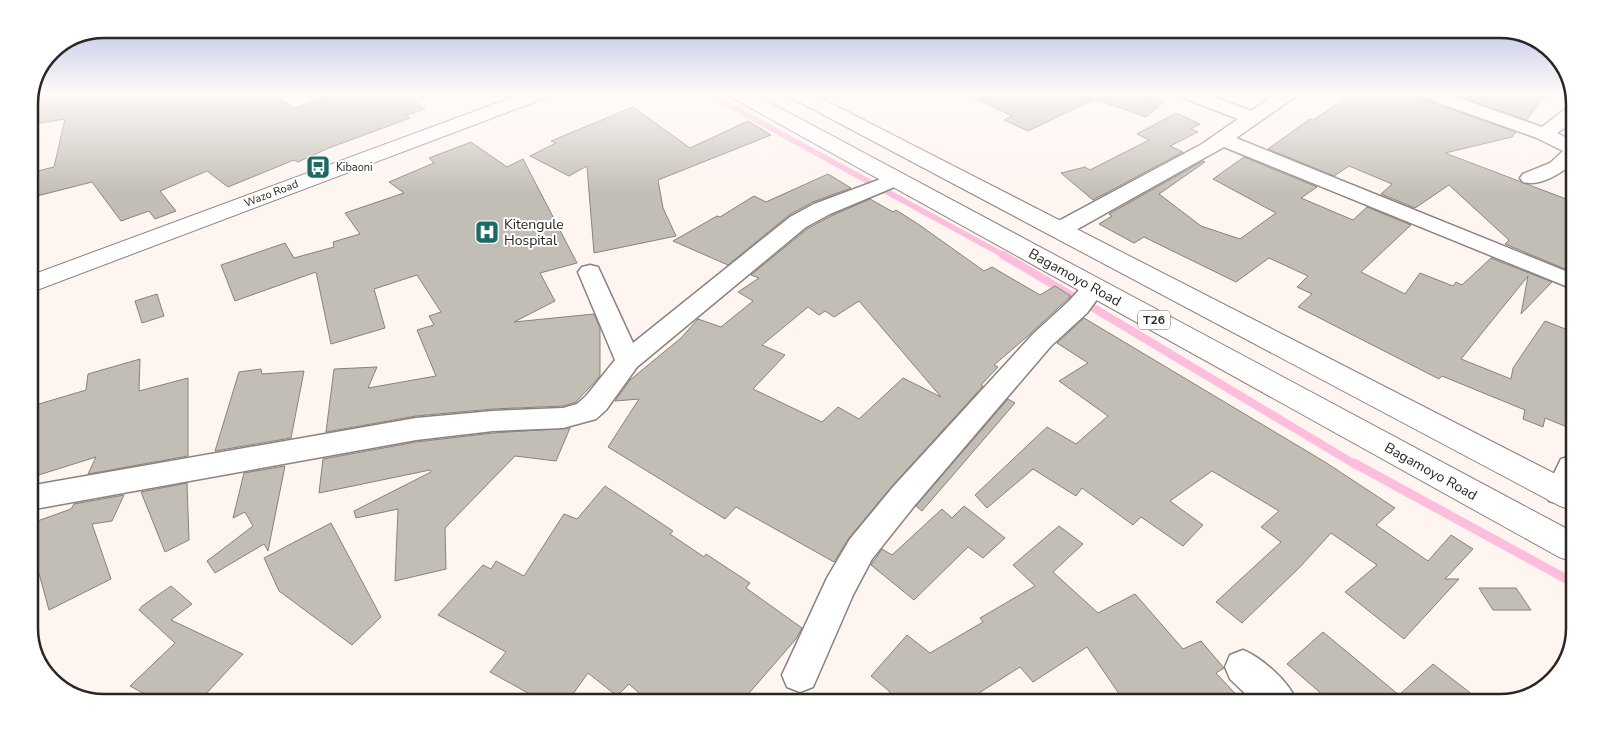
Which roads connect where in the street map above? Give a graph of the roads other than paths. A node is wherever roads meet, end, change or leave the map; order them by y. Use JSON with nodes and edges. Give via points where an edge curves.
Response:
{"nodes":[{"id":1,"x":450,"y":127,"type":"edge"},
{"id":2,"x":800,"y":127,"type":"edge"},
{"id":3,"x":862,"y":127,"type":"edge"},
{"id":4,"x":1239,"y":127,"type":"edge"},
{"id":5,"x":1525,"y":127,"type":"edge"},
{"id":6,"x":1553,"y":127,"type":"edge"},
{"id":7,"x":1544,"y":134,"type":"junction"},
{"id":8,"x":1222,"y":139,"type":"junction"},
{"id":9,"x":1566,"y":146,"type":"edge"},
{"id":10,"x":1566,"y":159,"type":"edge"},
{"id":11,"x":1530,"y":178,"type":"dead end"},
{"id":12,"x":897,"y":180,"type":"junction"},
{"id":13,"x":1059,"y":230,"type":"junction"},
{"id":14,"x":590,"y":272,"type":"dead end"},
{"id":15,"x":1566,"y":279,"type":"edge"},
{"id":16,"x":38,"y":282,"type":"edge"},
{"id":17,"x":1094,"y":287,"type":"junction"},
{"id":18,"x":628,"y":361,"type":"junction"},
{"id":19,"x":1566,"y":484,"type":"edge"},
{"id":20,"x":38,"y":496,"type":"edge"},
{"id":21,"x":1566,"y":544,"type":"edge"},
{"id":22,"x":1242,"y":667,"type":"dead end"},
{"id":23,"x":800,"y":675,"type":"dead end"},
{"id":24,"x":1271,"y":694,"type":"edge"}],
"edges":[{"from":1,"to":16,"type":"main road","name":"Wazo Road"},
{"from":2,"to":12,"type":"main road","name":"Bagamoyo Road","number":"T26"},
{"from":3,"to":13,"type":"main road","number":"T26"},
{"from":4,"to":8,"type":"street"},
{"from":5,"to":7,"type":"street"},
{"from":6,"to":7,"type":"street"},
{"from":7,"to":9,"type":"street"},
{"from":8,"to":13,"type":"street"},
{"from":8,"to":15,"type":"street"},
{"from":10,"to":11,"type":"street","via":[[1557,167]]},
{"from":12,"to":17,"type":"main road","name":"Bagamoyo Road","number":"T26"},
{"from":12,"to":18,"type":"street","via":[[822,209],[798,222]]},
{"from":13,"to":19,"type":"main road","number":"T26"},
{"from":14,"to":18,"type":"street"},
{"from":17,"to":21,"type":"main road","name":"Bagamoyo Road","number":"T26"},
{"from":17,"to":23,"type":"street","via":[[924,473],[862,549],[839,588]]},
{"from":18,"to":20,"type":"street","via":[[592,408],[571,416],[416,429]]},
{"from":22,"to":24,"type":"street"}]}
